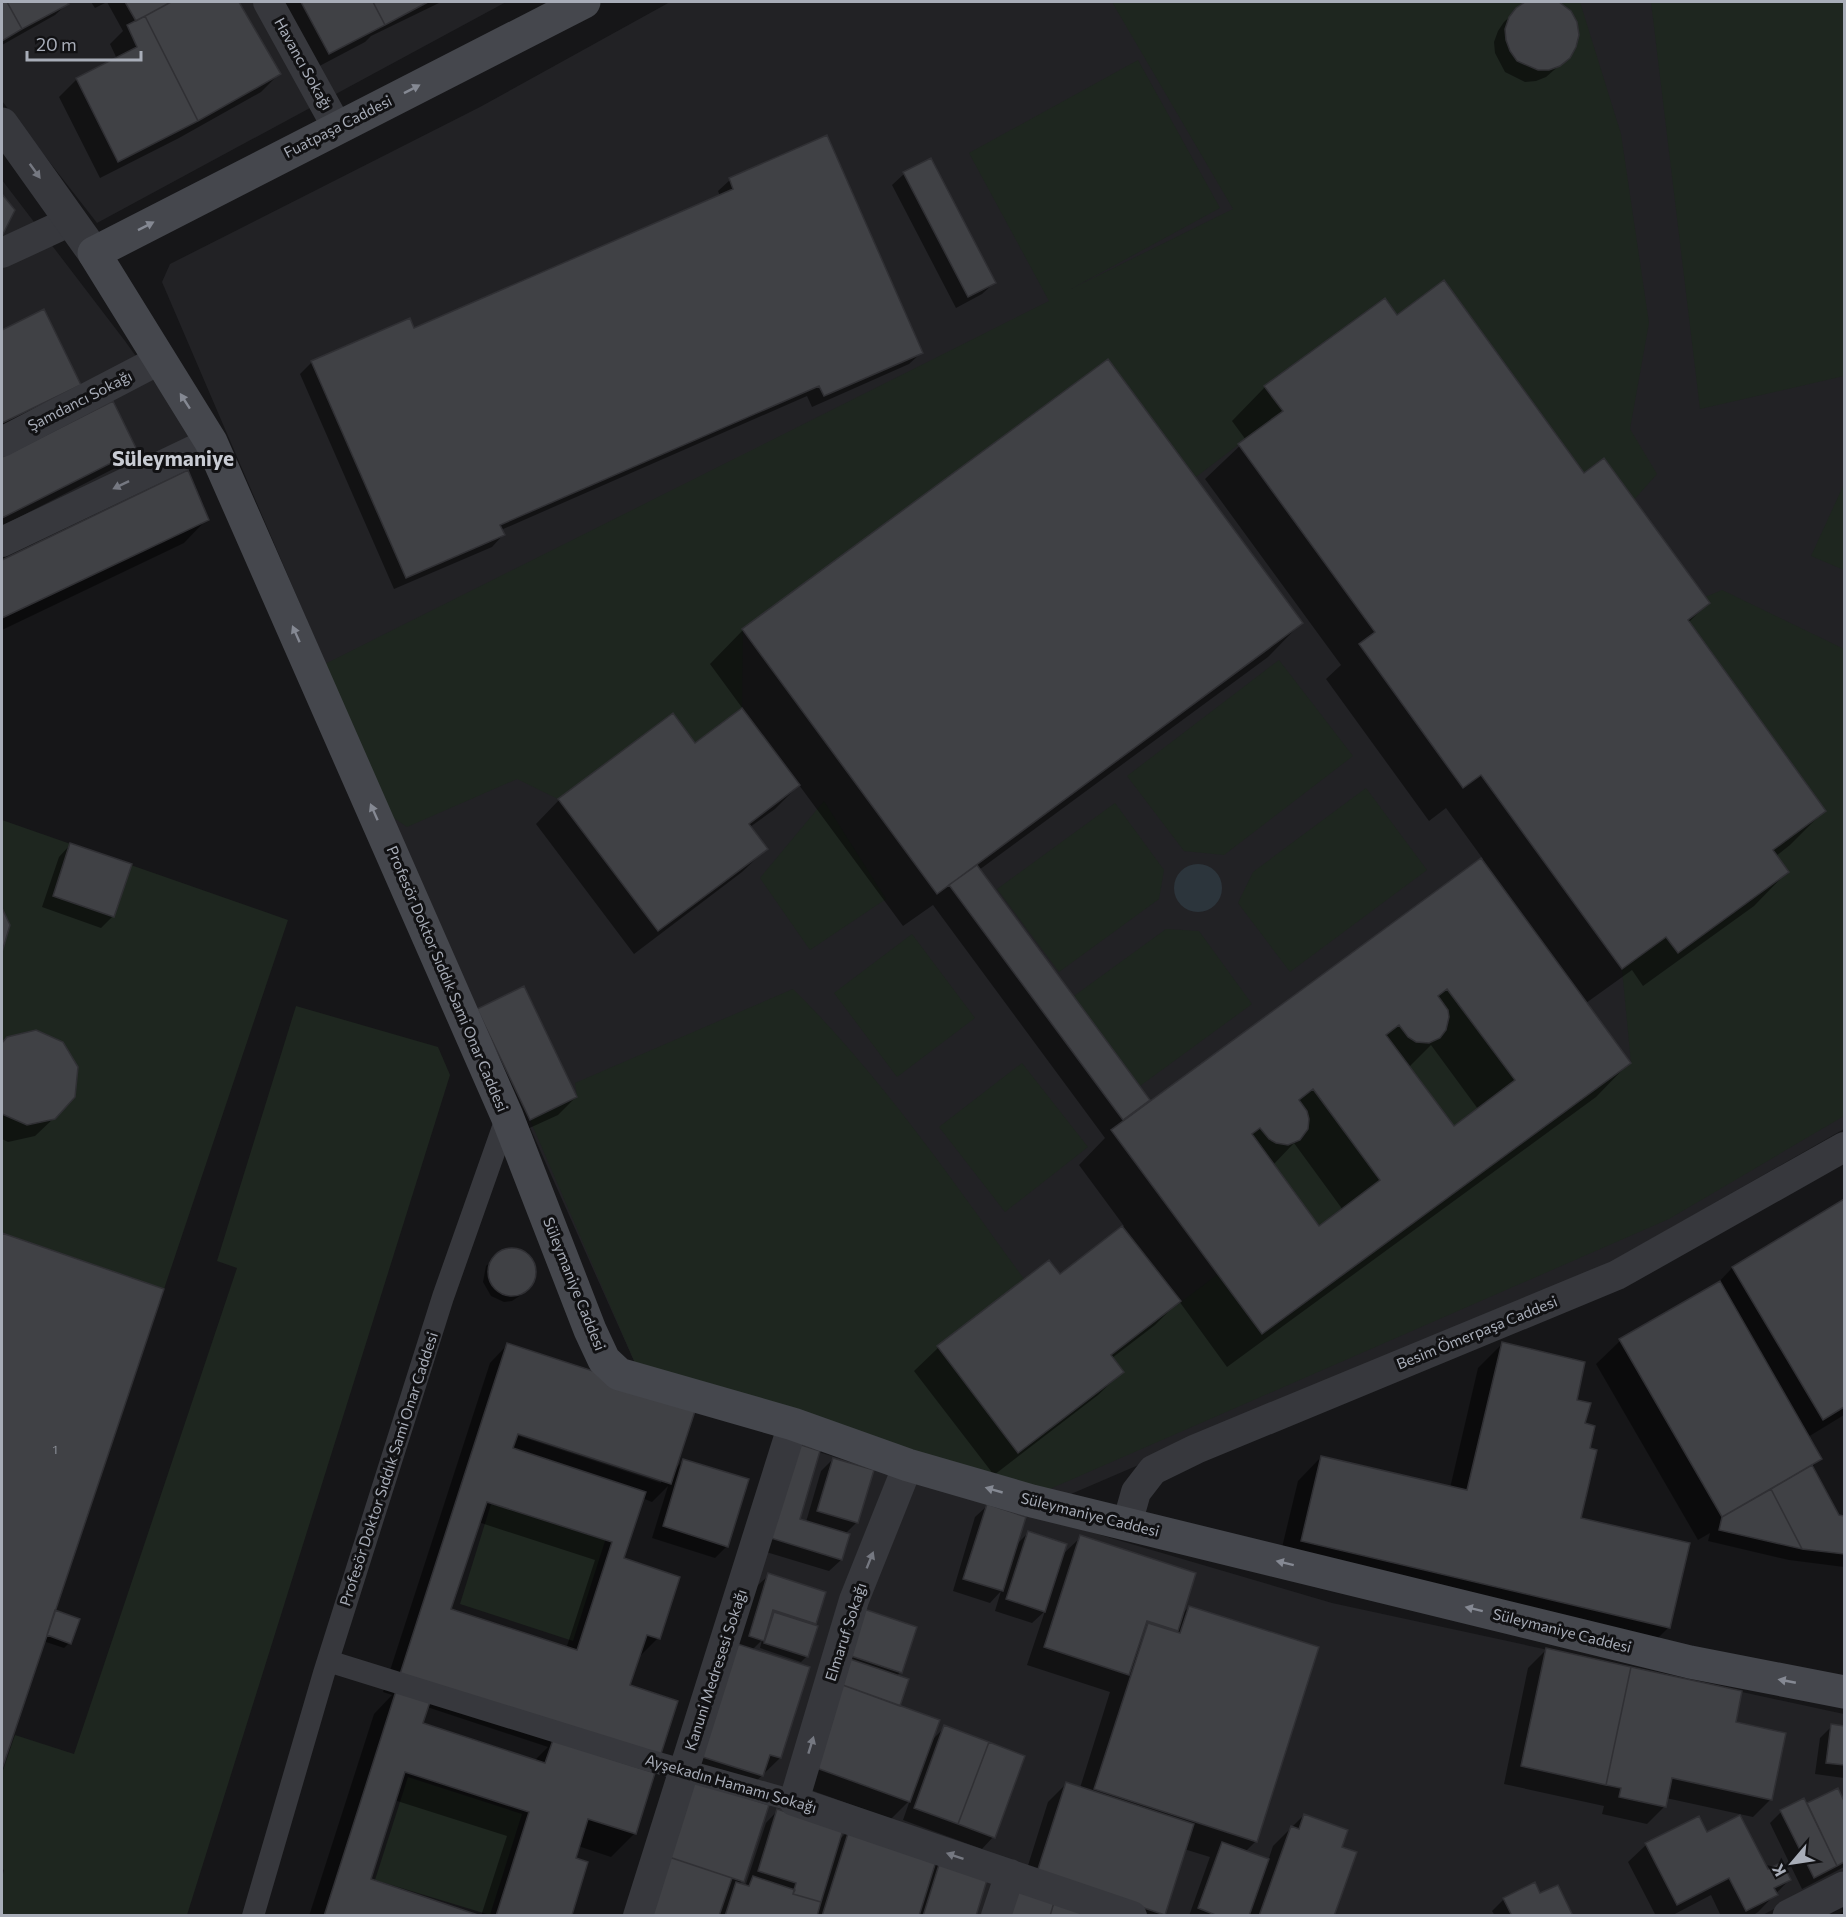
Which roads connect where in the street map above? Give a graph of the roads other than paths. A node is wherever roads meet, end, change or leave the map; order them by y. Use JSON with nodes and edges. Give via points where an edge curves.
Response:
{"nodes":[{"id":1,"x":268,"y":2,"type":"edge"},
{"id":2,"x":577,"y":3,"type":"edge"},
{"id":3,"x":2,"y":124,"type":"edge"},
{"id":4,"x":337,"y":127,"type":"junction"},
{"id":5,"x":71,"y":221,"type":"junction"},
{"id":6,"x":2,"y":253,"type":"edge"},
{"id":7,"x":94,"y":253,"type":"junction"},
{"id":8,"x":159,"y":360,"type":"junction"},
{"id":9,"x":2,"y":442,"type":"edge"},
{"id":10,"x":211,"y":442,"type":"junction"},
{"id":11,"x":2,"y":542,"type":"edge"},
{"id":12,"x":507,"y":1116,"type":"junction"},
{"id":13,"x":1845,"y":1147,"type":"edge"},
{"id":14,"x":794,"y":1424,"type":"junction"},
{"id":15,"x":908,"y":1465,"type":"junction"},
{"id":16,"x":1127,"y":1524,"type":"junction"},
{"id":17,"x":328,"y":1660,"type":"junction"},
{"id":18,"x":1845,"y":1692,"type":"edge"},
{"id":19,"x":684,"y":1770,"type":"junction"},
{"id":20,"x":794,"y":1802,"type":"junction"},
{"id":21,"x":1010,"y":1874,"type":"junction"},
{"id":22,"x":1845,"y":1888,"type":"edge"},
{"id":23,"x":253,"y":1916,"type":"edge"},
{"id":24,"x":638,"y":1916,"type":"edge"},
{"id":25,"x":996,"y":1916,"type":"edge"},
{"id":26,"x":1132,"y":1916,"type":"edge"},
{"id":27,"x":1789,"y":1916,"type":"edge"}],
"edges":[{"from":1,"to":4,"type":"street","name":"Havancı Sokağı"},
{"from":4,"to":2,"type":"main road","name":"Fuatpaşa Caddesi","one_way":true},
{"from":3,"to":5,"type":"street","one_way":true},
{"from":7,"to":4,"type":"main road","name":"Fuatpaşa Caddesi","one_way":true},
{"from":5,"to":6,"type":"street"},
{"from":5,"to":7,"type":"street"},
{"from":7,"to":8,"type":"main road","name":"Profesör Doktor Sıddık Sami Onar Caddesi"},
{"from":8,"to":9,"type":"street","name":"Şamdancı Sokağı"},
{"from":10,"to":8,"type":"main road","name":"Profesör Doktor Sıddık Sami Onar Caddesi","one_way":true},
{"from":10,"to":11,"type":"street","one_way":true},
{"from":12,"to":10,"type":"main road","name":"Profesör Doktor Sıddık Sami Onar Caddesi","one_way":true},
{"from":12,"to":14,"type":"main road","name":"Süleymaniye Caddesi","via":[[604,1360],[619,1374]]},
{"from":12,"to":17,"type":"street","name":"Profesör Doktor Sıddık Sami Onar Caddesi","via":[[443,1297]]},
{"from":13,"to":16,"type":"street","name":"Besim Ömerpaşa Caddesi","via":[[1617,1275],[1153,1470],[1136,1492]]},
{"from":14,"to":15,"type":"main road","name":"Süleymaniye Caddesi"},
{"from":14,"to":19,"type":"street","name":"Kanuni Medresesi Sokağı"},
{"from":16,"to":15,"type":"main road","name":"Süleymaniye Caddesi","one_way":true},
{"from":20,"to":15,"type":"street","name":"Elmaruf Sokağı","one_way":true,"via":[[854,1600]]},
{"from":18,"to":16,"type":"main road","name":"Süleymaniye Caddesi","one_way":true,"via":[[1690,1662]]},
{"from":17,"to":19,"type":"street","name":"Ayşekadın Hamamı Sokağı"},
{"from":17,"to":23,"type":"street","name":"Profesör Doktor Sıddık Sami Onar Caddesi"},
{"from":19,"to":20,"type":"street","name":"Ayşekadın Hamamı Sokağı"},
{"from":19,"to":24,"type":"street","name":"Kanuni Medresesi Sokağı"},
{"from":21,"to":20,"type":"street","name":"Ayşekadın Hamamı Sokağı","one_way":true},
{"from":21,"to":25,"type":"street"},
{"from":21,"to":26,"type":"street","name":"Ayşekadın Hamamı Sokağı"},
{"from":22,"to":27,"type":"street"}]}
